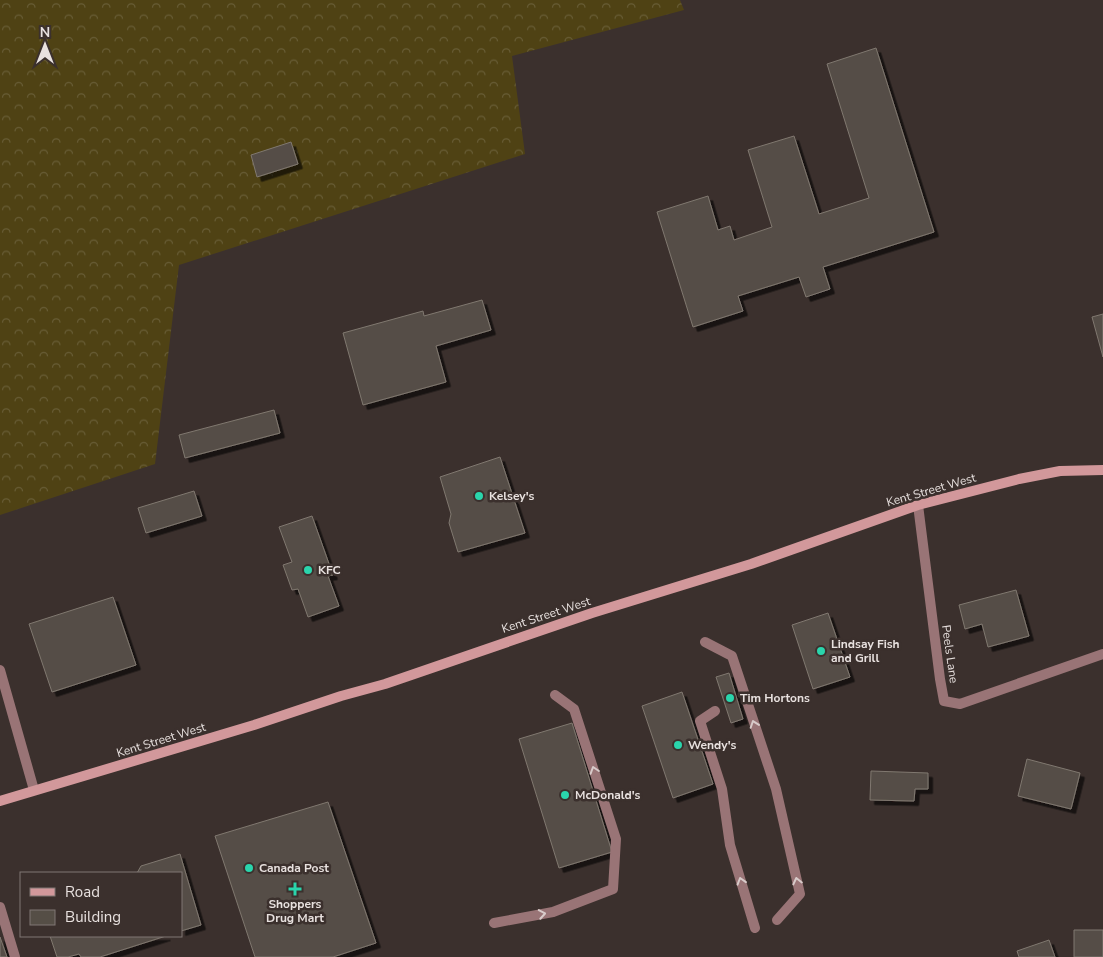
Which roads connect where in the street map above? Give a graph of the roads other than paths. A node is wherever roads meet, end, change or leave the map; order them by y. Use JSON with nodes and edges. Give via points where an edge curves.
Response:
{"nodes":[{"id":1,"x":1103,"y":470,"type":"edge"},
{"id":2,"x":918,"y":505,"type":"junction"},
{"id":3,"x":705,"y":642,"type":"dead end"},
{"id":4,"x":1103,"y":654,"type":"edge"},
{"id":5,"x":0,"y":670,"type":"edge"},
{"id":6,"x":4,"y":694,"type":"edge"},
{"id":7,"x":555,"y":695,"type":"dead end"},
{"id":8,"x":715,"y":711,"type":"dead end"},
{"id":9,"x":34,"y":790,"type":"junction"},
{"id":10,"x":0,"y":801,"type":"edge"},
{"id":11,"x":0,"y":907,"type":"edge"},
{"id":12,"x":777,"y":920,"type":"dead end"},
{"id":13,"x":494,"y":923,"type":"dead end"},
{"id":14,"x":755,"y":928,"type":"dead end"},
{"id":15,"x":15,"y":957,"type":"edge"}],
"edges":[{"from":1,"to":2,"type":"main road","name":"Kent Street West","via":[[1060,471]]},
{"from":2,"to":4,"type":"street","name":"Peels Lane","via":[[944,701],[960,704]]},
{"from":2,"to":9,"type":"main road","name":"Kent Street West","via":[[751,564],[592,613],[385,684]]},
{"from":12,"to":3,"type":"street","one_way":true,"via":[[800,894],[776,790],[732,656]]},
{"from":5,"to":6,"type":"street"},
{"from":6,"to":9,"type":"street"},
{"from":13,"to":7,"type":"street","one_way":true,"via":[[553,912],[613,889],[616,839],[574,709]]},
{"from":14,"to":8,"type":"street","one_way":true,"via":[[730,845],[722,789],[700,721]]},
{"from":9,"to":10,"type":"main road","name":"Kent Street West"},
{"from":11,"to":15,"type":"street"}]}
